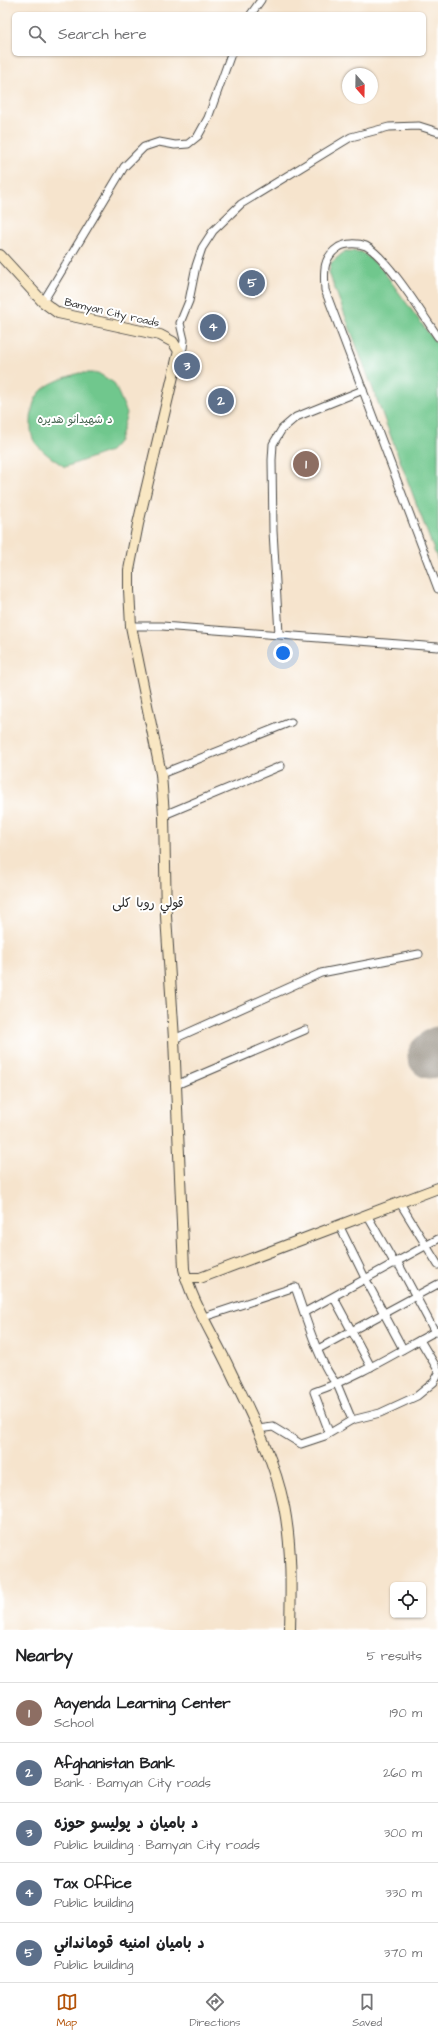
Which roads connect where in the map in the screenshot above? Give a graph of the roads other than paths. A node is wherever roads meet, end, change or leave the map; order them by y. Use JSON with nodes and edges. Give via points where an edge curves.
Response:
{"nodes":[{"id":1,"x":261,"y":0,"type":"edge"},
{"id":2,"x":252,"y":12,"type":"edge"},
{"id":3,"x":230,"y":56,"type":"edge"},
{"id":4,"x":438,"y":132,"type":"edge"},
{"id":5,"x":0,"y":255,"type":"edge"},
{"id":6,"x":43,"y":302,"type":"junction"},
{"id":7,"x":438,"y":337,"type":"edge"},
{"id":8,"x":179,"y":351,"type":"junction"},
{"id":9,"x":363,"y":390,"type":"junction"},
{"id":10,"x":438,"y":589,"type":"edge"},
{"id":11,"x":131,"y":626,"type":"junction"},
{"id":12,"x":279,"y":634,"type":"junction"},
{"id":13,"x":438,"y":647,"type":"edge"},
{"id":14,"x":292,"y":722,"type":"dead end"},
{"id":15,"x":281,"y":766,"type":"dead end"},
{"id":16,"x":161,"y":774,"type":"junction"},
{"id":17,"x":164,"y":815,"type":"junction"},
{"id":18,"x":419,"y":954,"type":"dead end"},
{"id":19,"x":305,"y":1030,"type":"dead end"},
{"id":20,"x":174,"y":1039,"type":"junction"},
{"id":21,"x":176,"y":1085,"type":"junction"},
{"id":22,"x":438,"y":1189,"type":"edge"},
{"id":23,"x":400,"y":1203,"type":"junction"},
{"id":24,"x":367,"y":1215,"type":"junction"},
{"id":25,"x":339,"y":1225,"type":"junction"},
{"id":26,"x":438,"y":1240,"type":"edge"},
{"id":27,"x":427,"y":1246,"type":"junction"},
{"id":28,"x":397,"y":1263,"type":"junction"},
{"id":29,"x":438,"y":1265,"type":"edge"},
{"id":30,"x":186,"y":1278,"type":"junction"},
{"id":31,"x":366,"y":1280,"type":"junction"},
{"id":32,"x":438,"y":1284,"type":"edge"},
{"id":33,"x":416,"y":1296,"type":"junction"},
{"id":34,"x":334,"y":1298,"type":"junction"},
{"id":35,"x":305,"y":1312,"type":"junction"},
{"id":36,"x":385,"y":1315,"type":"junction"},
{"id":37,"x":204,"y":1317,"type":"junction"},
{"id":38,"x":437,"y":1331,"type":"edge"},
{"id":39,"x":352,"y":1332,"type":"junction"},
{"id":40,"x":420,"y":1340,"type":"junction"},
{"id":41,"x":318,"y":1349,"type":"junction"},
{"id":42,"x":403,"y":1349,"type":"junction"},
{"id":43,"x":371,"y":1367,"type":"junction"},
{"id":44,"x":438,"y":1370,"type":"edge"},
{"id":45,"x":438,"y":1376,"type":"edge"},
{"id":46,"x":337,"y":1384,"type":"junction"},
{"id":47,"x":352,"y":1420,"type":"junction"},
{"id":48,"x":258,"y":1429,"type":"junction"},
{"id":49,"x":329,"y":1432,"type":"junction"},
{"id":50,"x":290,"y":1630,"type":"edge"}],
"edges":[{"from":1,"to":2,"type":"street"},
{"from":3,"to":6,"type":"street","via":[[208,118],[198,136],[188,144],[159,142],[144,147],[124,168]]},
{"from":4,"to":8,"type":"street","via":[[420,126],[389,127],[351,137],[241,204],[212,231],[202,248],[189,301],[180,323],[184,340]]},
{"from":5,"to":6,"type":"street","name":"Bamyan City roads"},
{"from":6,"to":8,"type":"street","name":"Bamyan City roads","via":[[58,313],[160,335],[173,342]]},
{"from":7,"to":9,"type":"street","via":[[382,259],[365,246],[342,245],[328,258],[323,269],[325,290]]},
{"from":8,"to":11,"type":"street","via":[[129,570]]},
{"from":9,"to":10,"type":"street"},
{"from":9,"to":12,"type":"street","via":[[296,417],[282,429],[273,444],[273,531]]},
{"from":11,"to":12,"type":"street"},
{"from":11,"to":16,"type":"street"},
{"from":12,"to":13,"type":"street"},
{"from":14,"to":16,"type":"street"},
{"from":15,"to":17,"type":"street"},
{"from":16,"to":17,"type":"street"},
{"from":17,"to":20,"type":"street","via":[[166,916]]},
{"from":18,"to":20,"type":"street","via":[[321,973]]},
{"from":19,"to":21,"type":"street"},
{"from":20,"to":21,"type":"street"},
{"from":21,"to":30,"type":"street","via":[[180,1208]]},
{"from":22,"to":23,"type":"street"},
{"from":23,"to":24,"type":"street"},
{"from":23,"to":27,"type":"street"},
{"from":24,"to":25,"type":"street"},
{"from":24,"to":28,"type":"street"},
{"from":25,"to":30,"type":"street","via":[[200,1278]]},
{"from":25,"to":31,"type":"street"},
{"from":26,"to":27,"type":"street"},
{"from":27,"to":28,"type":"street"},
{"from":27,"to":29,"type":"street"},
{"from":28,"to":31,"type":"street"},
{"from":28,"to":33,"type":"street"},
{"from":30,"to":37,"type":"street"},
{"from":31,"to":34,"type":"street"},
{"from":31,"to":36,"type":"street"},
{"from":32,"to":33,"type":"street"},
{"from":33,"to":36,"type":"street"},
{"from":33,"to":38,"type":"street"},
{"from":34,"to":35,"type":"street"},
{"from":34,"to":39,"type":"street"},
{"from":35,"to":37,"type":"street","via":[[295,1287]]},
{"from":35,"to":41,"type":"street"},
{"from":36,"to":39,"type":"street"},
{"from":36,"to":42,"type":"street"},
{"from":37,"to":48,"type":"street"},
{"from":38,"to":40,"type":"street"},
{"from":39,"to":41,"type":"street"},
{"from":39,"to":43,"type":"street"},
{"from":40,"to":42,"type":"street"},
{"from":40,"to":44,"type":"street"},
{"from":41,"to":46,"type":"street"},
{"from":42,"to":43,"type":"street"},
{"from":43,"to":46,"type":"street"},
{"from":45,"to":47,"type":"street","via":[[417,1396],[380,1413]]},
{"from":46,"to":47,"type":"street"},
{"from":46,"to":49,"type":"street","via":[[314,1392]]},
{"from":47,"to":49,"type":"street"},
{"from":48,"to":49,"type":"street","via":[[274,1427],[301,1444],[325,1436]]},
{"from":48,"to":50,"type":"street","via":[[274,1469],[284,1506],[290,1547]]}]}
